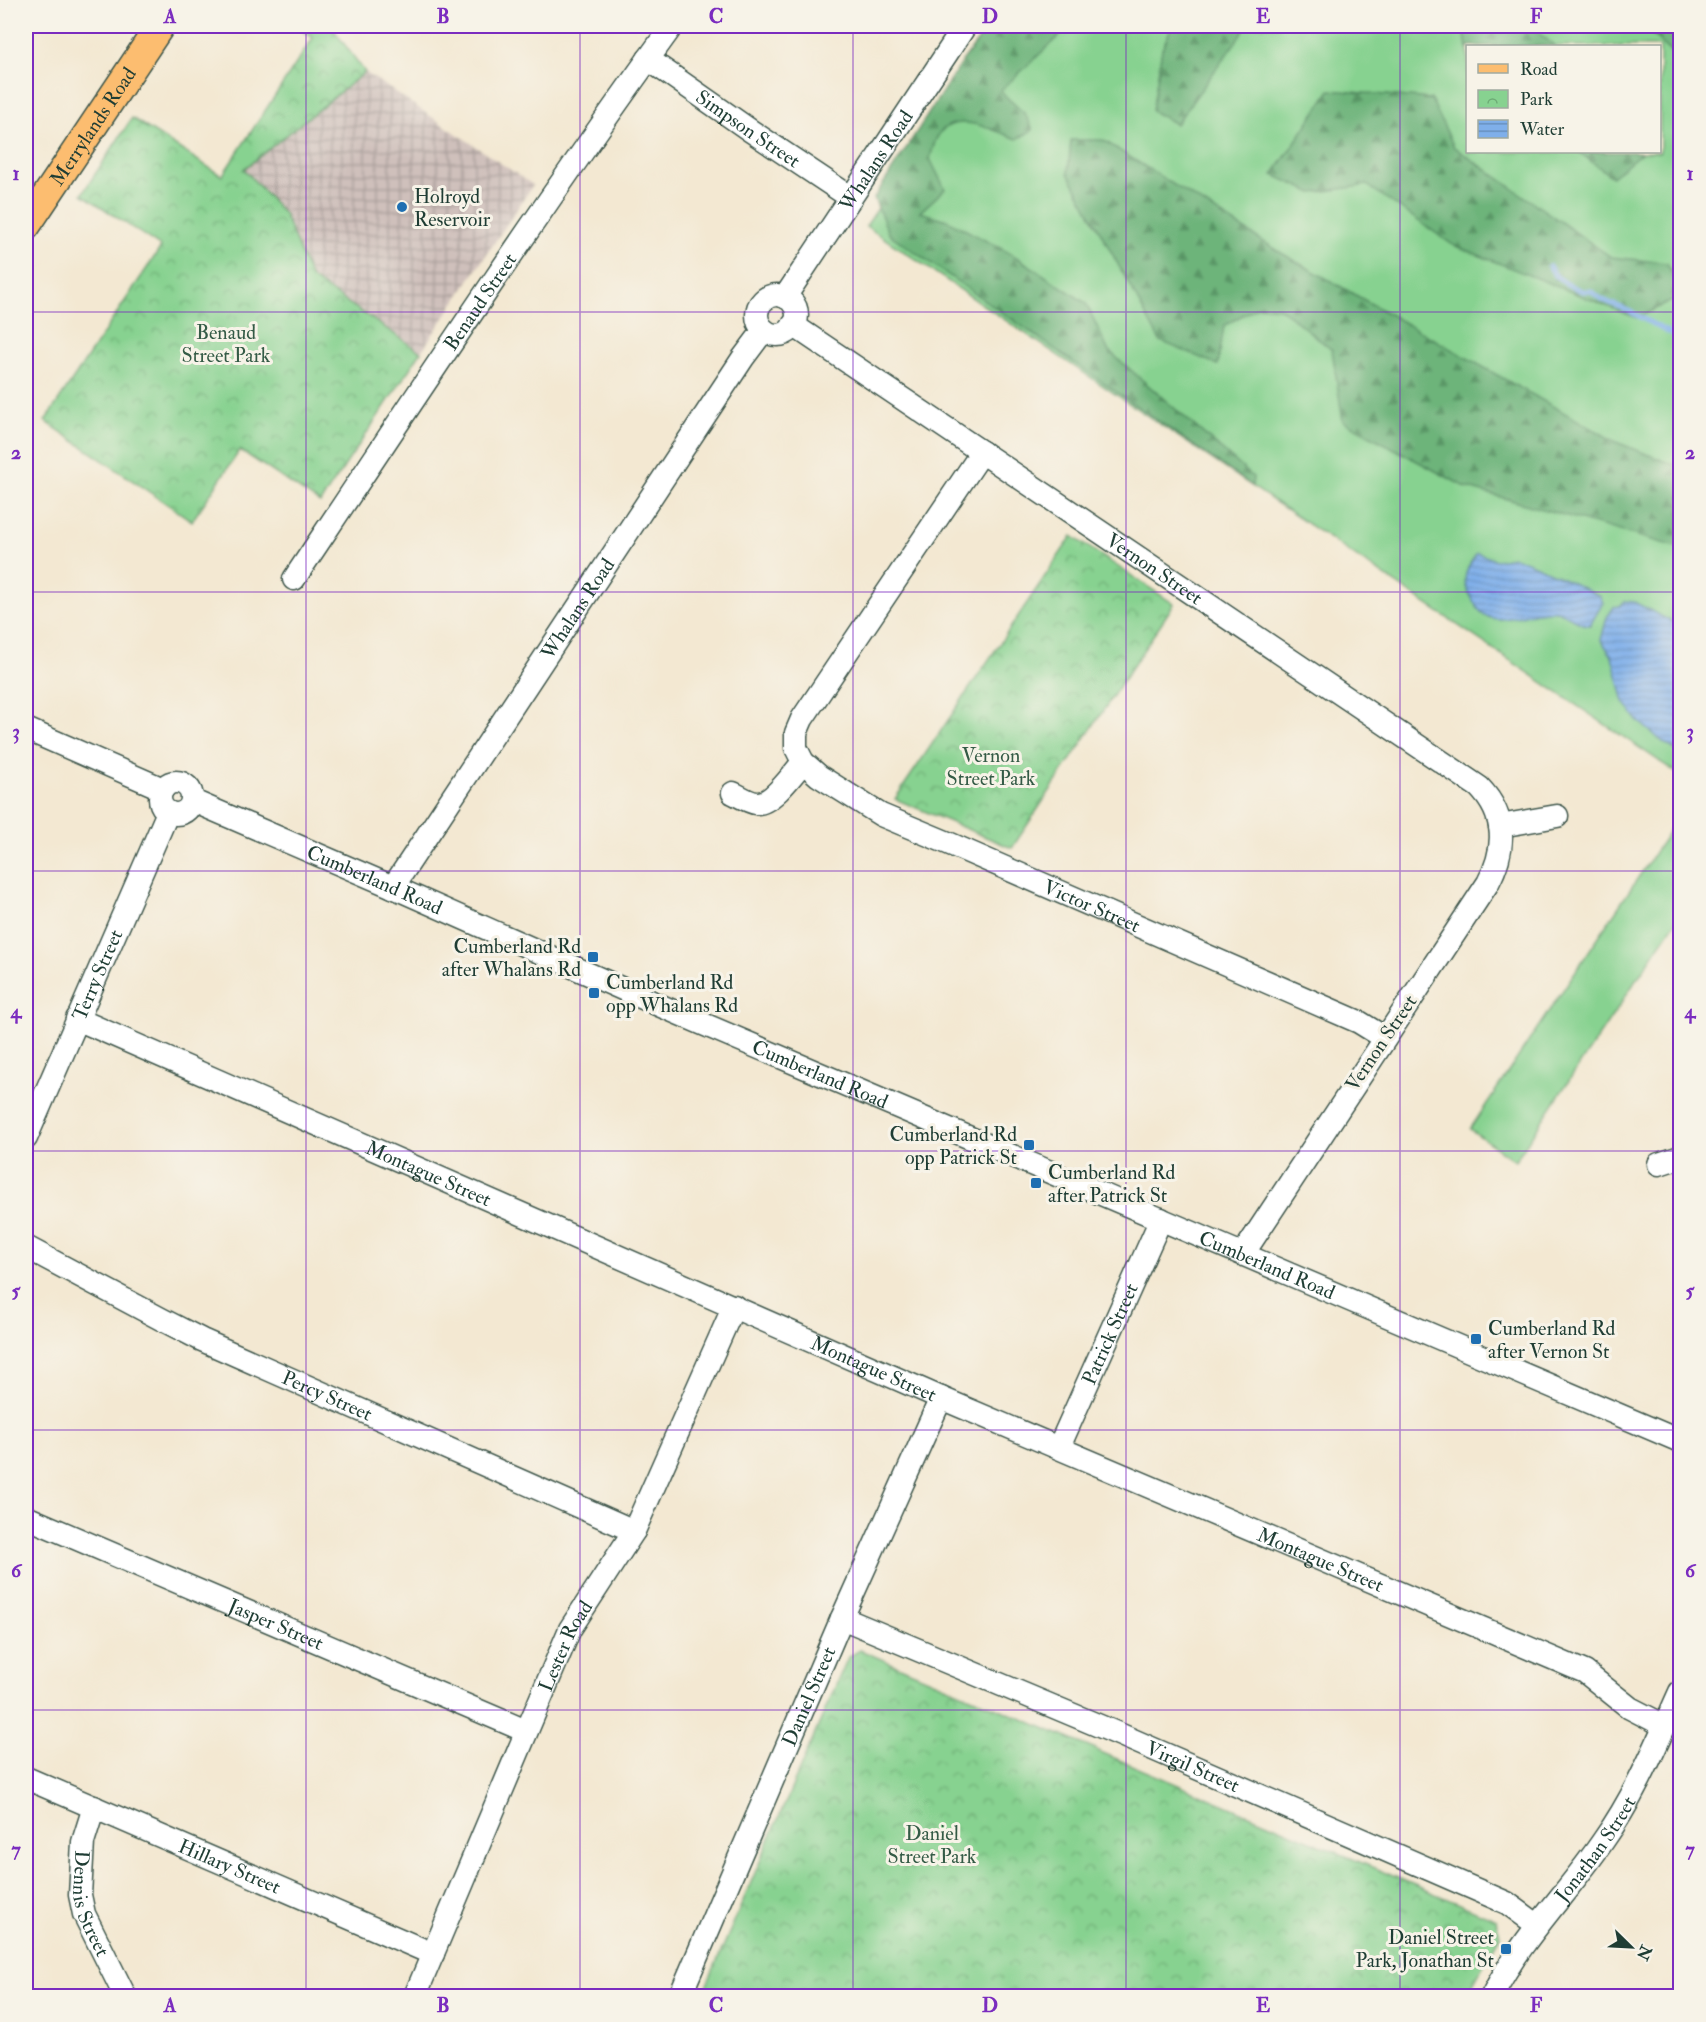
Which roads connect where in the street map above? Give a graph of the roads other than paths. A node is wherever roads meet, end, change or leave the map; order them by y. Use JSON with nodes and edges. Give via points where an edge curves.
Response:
{"nodes":[{"id":1,"x":160,"y":26,"type":"edge"},
{"id":2,"x":672,"y":26,"type":"edge"},
{"id":3,"x":964,"y":26,"type":"edge"},
{"id":4,"x":648,"y":59,"type":"junction"},
{"id":5,"x":850,"y":197,"type":"junction"},
{"id":6,"x":26,"y":226,"type":"edge"},
{"id":7,"x":785,"y":297,"type":"junction"},
{"id":8,"x":793,"y":325,"type":"junction"},
{"id":9,"x":764,"y":330,"type":"junction"},
{"id":10,"x":982,"y":452,"type":"junction"},
{"id":11,"x":294,"y":579,"type":"dead end"},
{"id":12,"x":26,"y":729,"type":"edge"},
{"id":13,"x":803,"y":762,"type":"junction"},
{"id":14,"x":163,"y":789,"type":"junction"},
{"id":15,"x":733,"y":793,"type":"dead end"},
{"id":16,"x":193,"y":801,"type":"junction"},
{"id":17,"x":168,"y":812,"type":"junction"},
{"id":18,"x":1557,"y":816,"type":"dead end"},
{"id":19,"x":1500,"y":826,"type":"junction"},
{"id":20,"x":393,"y":887,"type":"junction"},
{"id":21,"x":77,"y":1019,"type":"junction"},
{"id":22,"x":1385,"y":1038,"type":"junction"},
{"id":23,"x":26,"y":1138,"type":"edge"},
{"id":24,"x":1680,"y":1157,"type":"edge"},
{"id":25,"x":1659,"y":1164,"type":"dead end"},
{"id":26,"x":1161,"y":1219,"type":"junction"},
{"id":27,"x":26,"y":1247,"type":"edge"},
{"id":28,"x":1243,"y":1254,"type":"junction"},
{"id":29,"x":734,"y":1306,"type":"junction"},
{"id":30,"x":942,"y":1398,"type":"junction"},
{"id":31,"x":1680,"y":1441,"type":"edge"},
{"id":32,"x":1059,"y":1447,"type":"junction"},
{"id":33,"x":26,"y":1517,"type":"edge"},
{"id":34,"x":634,"y":1531,"type":"junction"},
{"id":35,"x":842,"y":1618,"type":"junction"},
{"id":36,"x":1680,"y":1692,"type":"edge"},
{"id":37,"x":1665,"y":1726,"type":"junction"},
{"id":38,"x":526,"y":1731,"type":"junction"},
{"id":39,"x":26,"y":1778,"type":"edge"},
{"id":40,"x":94,"y":1807,"type":"junction"},
{"id":41,"x":1537,"y":1925,"type":"junction"},
{"id":42,"x":433,"y":1954,"type":"junction"},
{"id":43,"x":125,"y":1996,"type":"edge"},
{"id":44,"x":415,"y":1996,"type":"edge"},
{"id":45,"x":680,"y":1996,"type":"edge"},
{"id":46,"x":1492,"y":1996,"type":"edge"}],
"edges":[{"from":1,"to":6,"type":"main road","name":"Merrylands Road"},
{"from":2,"to":4,"type":"street","name":"Benaud Street"},
{"from":3,"to":5,"type":"street","name":"Whalans Road"},
{"from":4,"to":5,"type":"street","name":"Simpson Street"},
{"from":4,"to":11,"type":"street","name":"Benaud Street"},
{"from":5,"to":7,"type":"street","name":"Whalans Road"},
{"from":7,"to":8,"type":"street","via":[[796,311]]},
{"from":7,"to":9,"type":"street","via":[[769,297],[759,306],[757,319]]},
{"from":8,"to":9,"type":"street","via":[[780,334]]},
{"from":8,"to":10,"type":"street","name":"Vernon Street"},
{"from":9,"to":20,"type":"street","name":"Whalans Road"},
{"from":10,"to":13,"type":"street","via":[[802,718],[795,741]]},
{"from":10,"to":19,"type":"street","name":"Vernon Street","via":[[1479,787],[1493,804]]},
{"from":12,"to":14,"type":"street"},
{"from":13,"to":15,"type":"street","via":[[764,801],[756,803]]},
{"from":13,"to":22,"type":"street","name":"Victor Street","via":[[890,820],[1359,1022]]},
{"from":14,"to":16,"type":"street","via":[[171,782],[182,783],[191,790]]},
{"from":14,"to":17,"type":"street","via":[[161,803]]},
{"from":16,"to":17,"type":"street","via":[[182,813]]},
{"from":16,"to":20,"type":"street","name":"Cumberland Road"},
{"from":17,"to":21,"type":"street","name":"Terry Street"},
{"from":18,"to":19,"type":"street"},
{"from":19,"to":22,"type":"street","name":"Vernon Street","via":[[1500,856],[1488,883]]},
{"from":20,"to":26,"type":"street","name":"Cumberland Road"},
{"from":21,"to":23,"type":"street","name":"Terry Street"},
{"from":21,"to":29,"type":"street","name":"Montague Street"},
{"from":22,"to":28,"type":"street","name":"Vernon Street"},
{"from":24,"to":25,"type":"street"},
{"from":26,"to":28,"type":"street","name":"Cumberland Road"},
{"from":26,"to":32,"type":"street","name":"Patrick Street"},
{"from":27,"to":34,"type":"street","name":"Percy Street","via":[[202,1340]]},
{"from":28,"to":31,"type":"street","name":"Cumberland Road"},
{"from":29,"to":30,"type":"street","name":"Montague Street"},
{"from":29,"to":34,"type":"street","name":"Lester Road"},
{"from":30,"to":32,"type":"street","name":"Montague Street"},
{"from":30,"to":35,"type":"street","name":"Daniel Street"},
{"from":32,"to":37,"type":"street","name":"Montague Street","via":[[1584,1672],[1630,1708]]},
{"from":33,"to":38,"type":"street","name":"Jasper Street"},
{"from":34,"to":38,"type":"street","name":"Lester Road","via":[[573,1625]]},
{"from":35,"to":41,"type":"street","name":"Virgil Street","via":[[1507,1903]]},
{"from":35,"to":45,"type":"street","name":"Daniel Street"},
{"from":36,"to":37,"type":"street","name":"Jonathan Street"},
{"from":37,"to":41,"type":"street","name":"Jonathan Street","via":[[1615,1824]]},
{"from":38,"to":42,"type":"street","name":"Lester Road"},
{"from":39,"to":40,"type":"street","name":"Hillary Street"},
{"from":40,"to":42,"type":"street","name":"Hillary Street"},
{"from":40,"to":43,"type":"street","name":"Dennis Street","via":[[82,1842],[81,1902]]},
{"from":41,"to":46,"type":"street","name":"Jonathan Street"},
{"from":42,"to":44,"type":"street","name":"Lester Road"}]}
